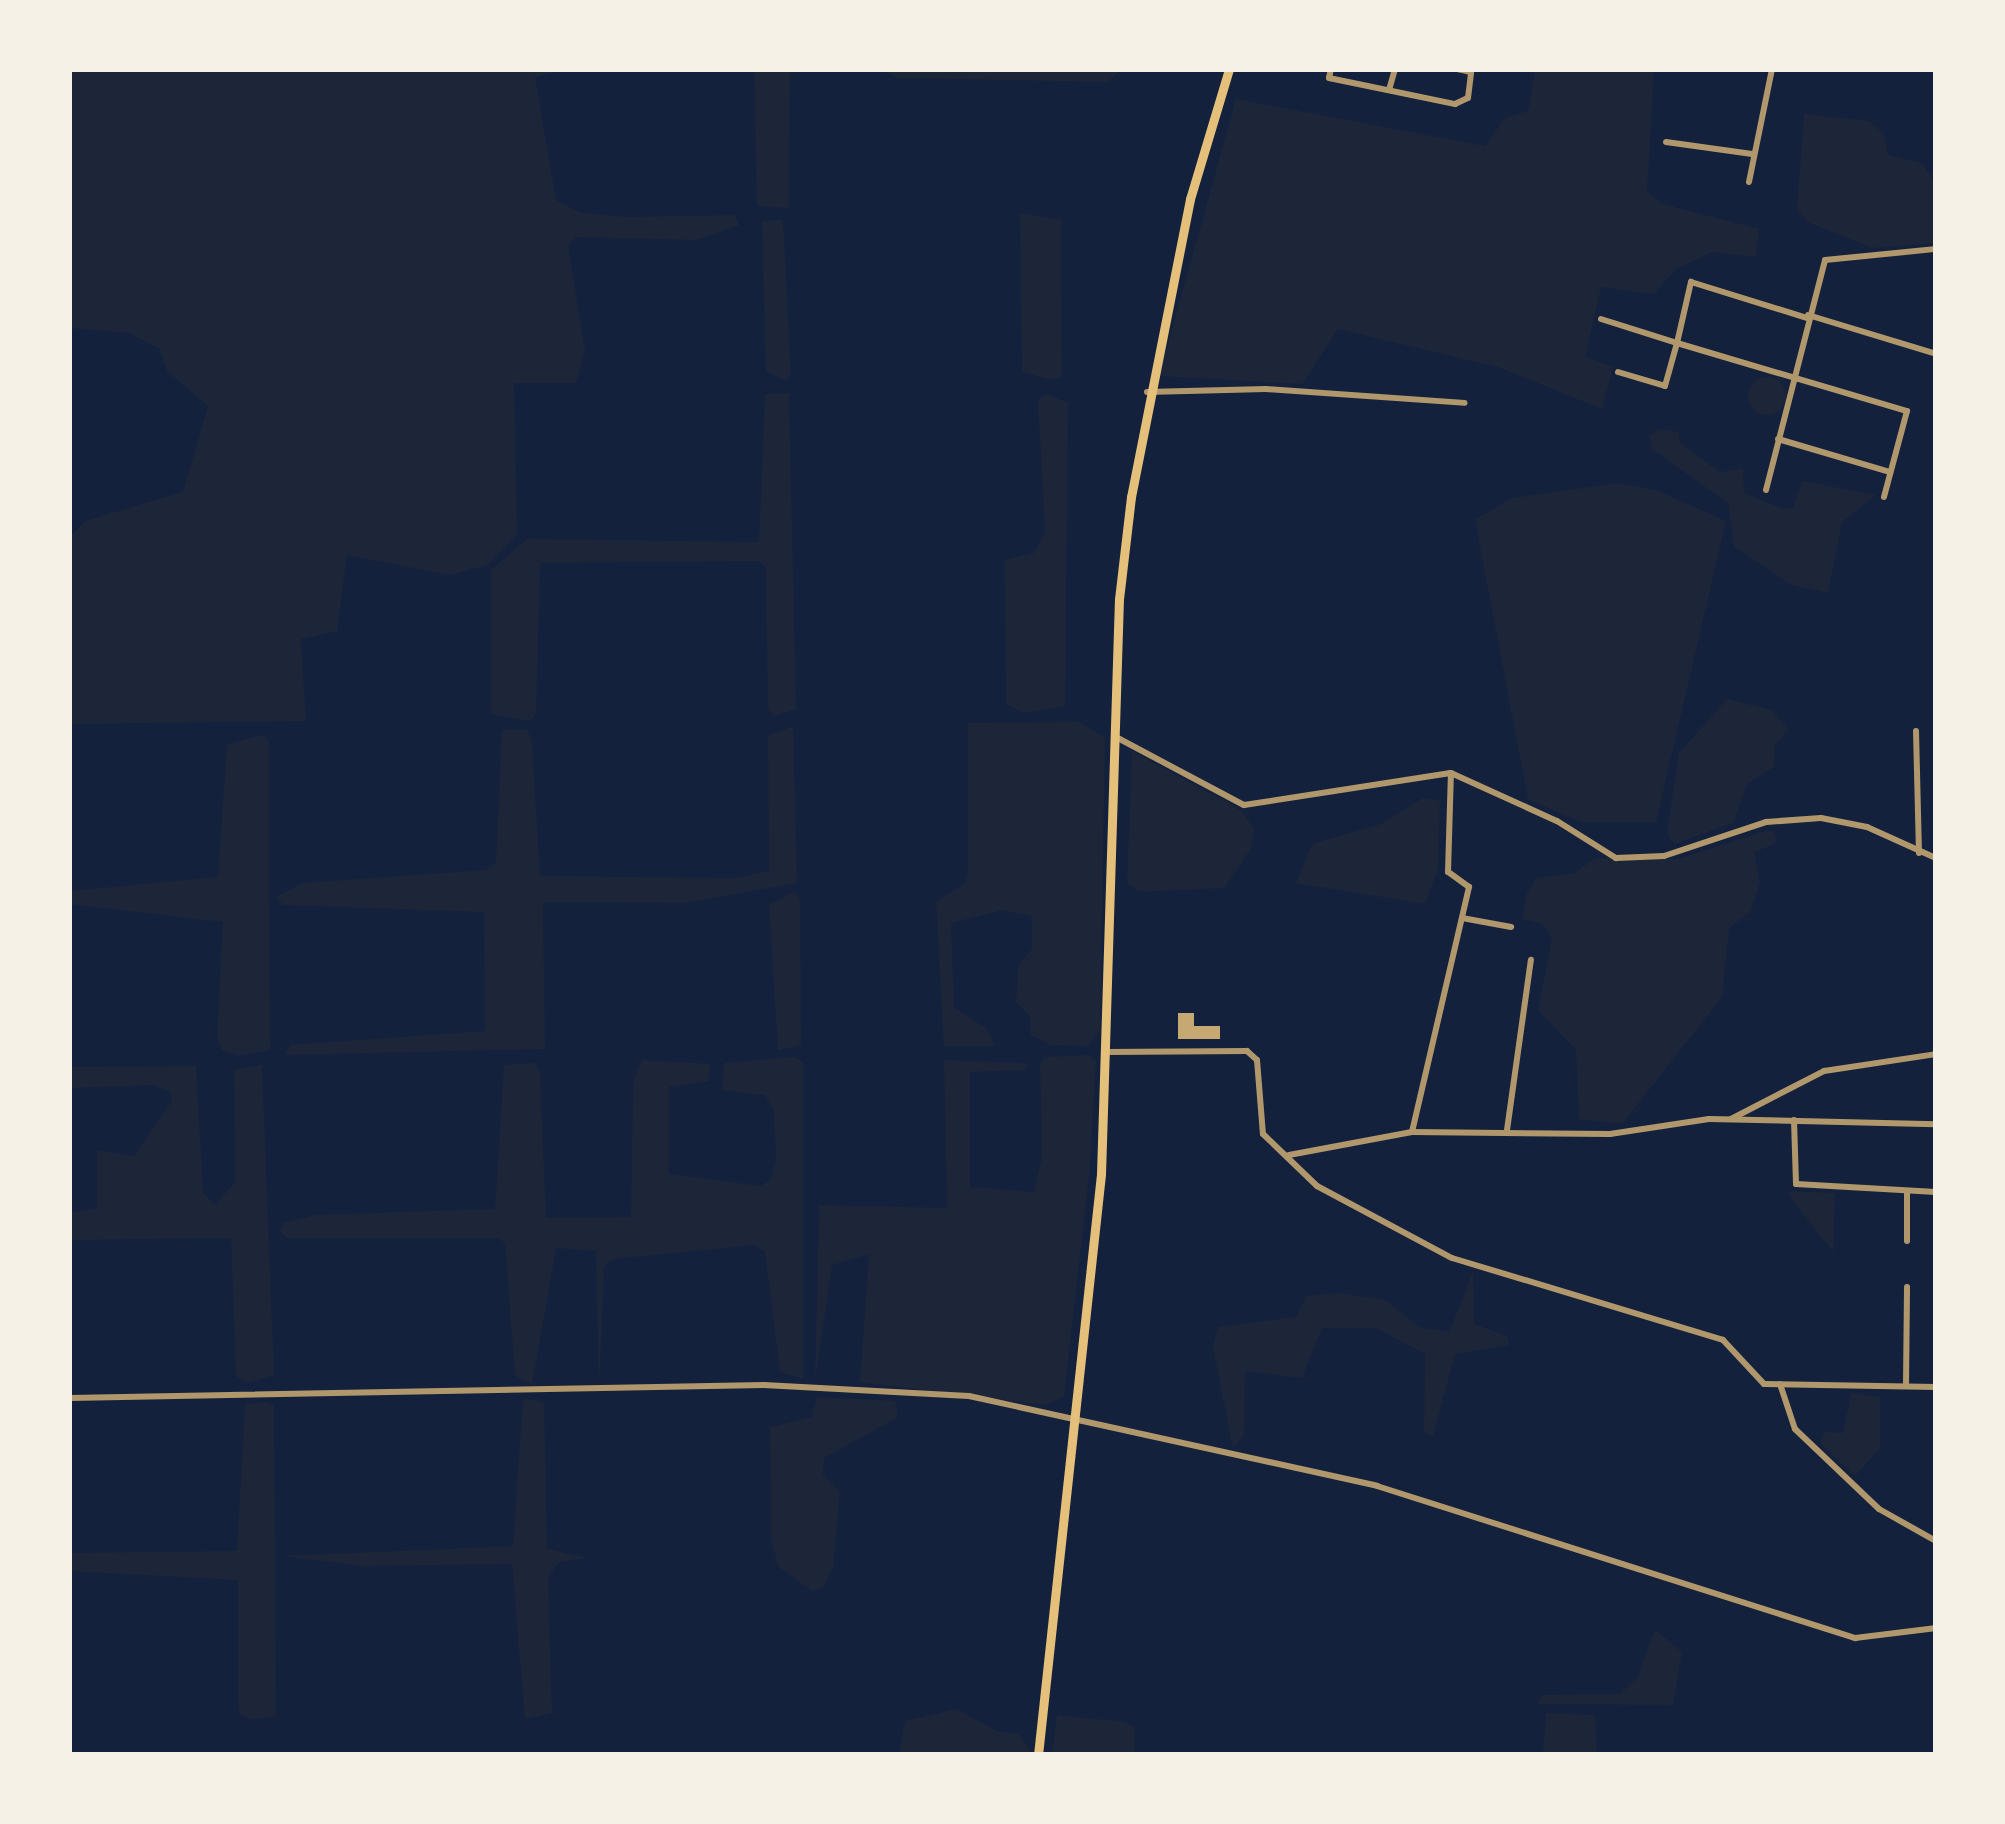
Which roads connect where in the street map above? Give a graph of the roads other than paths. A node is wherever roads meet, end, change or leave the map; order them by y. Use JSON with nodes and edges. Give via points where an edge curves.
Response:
{"nodes":[{"id":1,"x":1229,"y":69,"type":"edge"},
{"id":2,"x":1331,"y":69,"type":"edge"},
{"id":3,"x":1395,"y":69,"type":"edge"},
{"id":4,"x":1457,"y":69,"type":"edge"},
{"id":5,"x":1772,"y":69,"type":"edge"},
{"id":6,"x":1471,"y":70,"type":"edge"},
{"id":7,"x":1389,"y":90,"type":"junction"},
{"id":8,"x":1666,"y":142,"type":"dead end"},
{"id":9,"x":1752,"y":154,"type":"junction"},
{"id":10,"x":1749,"y":182,"type":"dead end"},
{"id":11,"x":1936,"y":249,"type":"edge"},
{"id":12,"x":1808,"y":316,"type":"junction"},
{"id":13,"x":1601,"y":320,"type":"dead end"},
{"id":14,"x":1677,"y":343,"type":"junction"},
{"id":15,"x":1936,"y":354,"type":"edge"},
{"id":16,"x":1618,"y":372,"type":"dead end"},
{"id":17,"x":1792,"y":379,"type":"junction"},
{"id":18,"x":1147,"y":392,"type":"junction"},
{"id":19,"x":1465,"y":403,"type":"dead end"},
{"id":20,"x":1778,"y":439,"type":"junction"},
{"id":21,"x":1891,"y":472,"type":"junction"},
{"id":22,"x":1766,"y":490,"type":"dead end"},
{"id":23,"x":1884,"y":496,"type":"dead end"},
{"id":24,"x":1916,"y":731,"type":"dead end"},
{"id":25,"x":1114,"y":736,"type":"junction"},
{"id":26,"x":1451,"y":773,"type":"junction"},
{"id":27,"x":1919,"y":853,"type":"junction"},
{"id":28,"x":1936,"y":858,"type":"edge"},
{"id":29,"x":1462,"y":918,"type":"junction"},
{"id":30,"x":1511,"y":927,"type":"dead end"},
{"id":31,"x":1531,"y":960,"type":"dead end"},
{"id":32,"x":1108,"y":1052,"type":"junction"},
{"id":33,"x":1936,"y":1054,"type":"edge"},
{"id":34,"x":1729,"y":1120,"type":"junction"},
{"id":35,"x":1794,"y":1120,"type":"junction"},
{"id":36,"x":1936,"y":1124,"type":"edge"},
{"id":37,"x":1507,"y":1130,"type":"junction"},
{"id":38,"x":1412,"y":1132,"type":"junction"},
{"id":39,"x":1288,"y":1155,"type":"junction"},
{"id":40,"x":1907,"y":1191,"type":"junction"},
{"id":41,"x":1936,"y":1192,"type":"edge"},
{"id":42,"x":1906,"y":1241,"type":"dead end"},
{"id":43,"x":1906,"y":1287,"type":"dead end"},
{"id":44,"x":1780,"y":1384,"type":"junction"},
{"id":45,"x":1906,"y":1386,"type":"junction"},
{"id":46,"x":1936,"y":1387,"type":"edge"},
{"id":47,"x":69,"y":1398,"type":"edge"},
{"id":48,"x":1073,"y":1418,"type":"junction"},
{"id":49,"x":1936,"y":1541,"type":"edge"},
{"id":50,"x":1936,"y":1628,"type":"edge"},
{"id":51,"x":1038,"y":1755,"type":"edge"}],
"edges":[{"from":1,"to":18,"type":"highway"},
{"from":2,"to":7,"type":"street","via":[[1329,78]]},
{"from":3,"to":7,"type":"street"},
{"from":4,"to":6,"type":"street"},
{"from":5,"to":9,"type":"street"},
{"from":6,"to":7,"type":"street","via":[[1468,98],[1455,104]]},
{"from":8,"to":9,"type":"street"},
{"from":9,"to":10,"type":"street"},
{"from":11,"to":12,"type":"street","via":[[1826,260]]},
{"from":12,"to":14,"type":"street","via":[[1691,282]]},
{"from":12,"to":15,"type":"street"},
{"from":12,"to":17,"type":"street"},
{"from":13,"to":14,"type":"street"},
{"from":14,"to":16,"type":"street","via":[[1665,386]]},
{"from":14,"to":17,"type":"street"},
{"from":17,"to":20,"type":"street"},
{"from":17,"to":21,"type":"street","via":[[1907,411]]},
{"from":18,"to":19,"type":"street","via":[[1266,389]]},
{"from":18,"to":25,"type":"highway","via":[[1119,598]]},
{"from":20,"to":21,"type":"street"},
{"from":20,"to":22,"type":"street"},
{"from":21,"to":23,"type":"street"},
{"from":24,"to":27,"type":"street"},
{"from":25,"to":26,"type":"street","via":[[1244,805]]},
{"from":25,"to":32,"type":"highway"},
{"from":26,"to":27,"type":"street","via":[[1557,820],[1616,858],[1664,856],[1766,822],[1821,818],[1867,826]]},
{"from":26,"to":29,"type":"street","via":[[1448,872],[1469,887]]},
{"from":27,"to":28,"type":"street"},
{"from":29,"to":30,"type":"street"},
{"from":29,"to":38,"type":"street"},
{"from":31,"to":37,"type":"street"},
{"from":32,"to":39,"type":"street","via":[[1247,1051],[1257,1060],[1263,1134]]},
{"from":32,"to":48,"type":"highway"},
{"from":33,"to":34,"type":"street","via":[[1824,1071]]},
{"from":34,"to":35,"type":"street"},
{"from":34,"to":37,"type":"street","via":[[1610,1134]]},
{"from":35,"to":36,"type":"street"},
{"from":35,"to":40,"type":"street","via":[[1796,1184]]},
{"from":37,"to":38,"type":"street"},
{"from":38,"to":39,"type":"street"},
{"from":39,"to":44,"type":"street","via":[[1316,1186],[1390,1230],[1452,1258],[1723,1340],[1764,1384]]},
{"from":40,"to":41,"type":"street"},
{"from":40,"to":42,"type":"street"},
{"from":43,"to":45,"type":"street"},
{"from":44,"to":45,"type":"street"},
{"from":44,"to":49,"type":"street","via":[[1795,1429],[1879,1509]]},
{"from":45,"to":46,"type":"street"},
{"from":47,"to":48,"type":"street","via":[[764,1385],[969,1396]]},
{"from":48,"to":50,"type":"street","via":[[1377,1486],[1795,1624],[1855,1638]]},
{"from":48,"to":51,"type":"highway"}]}
